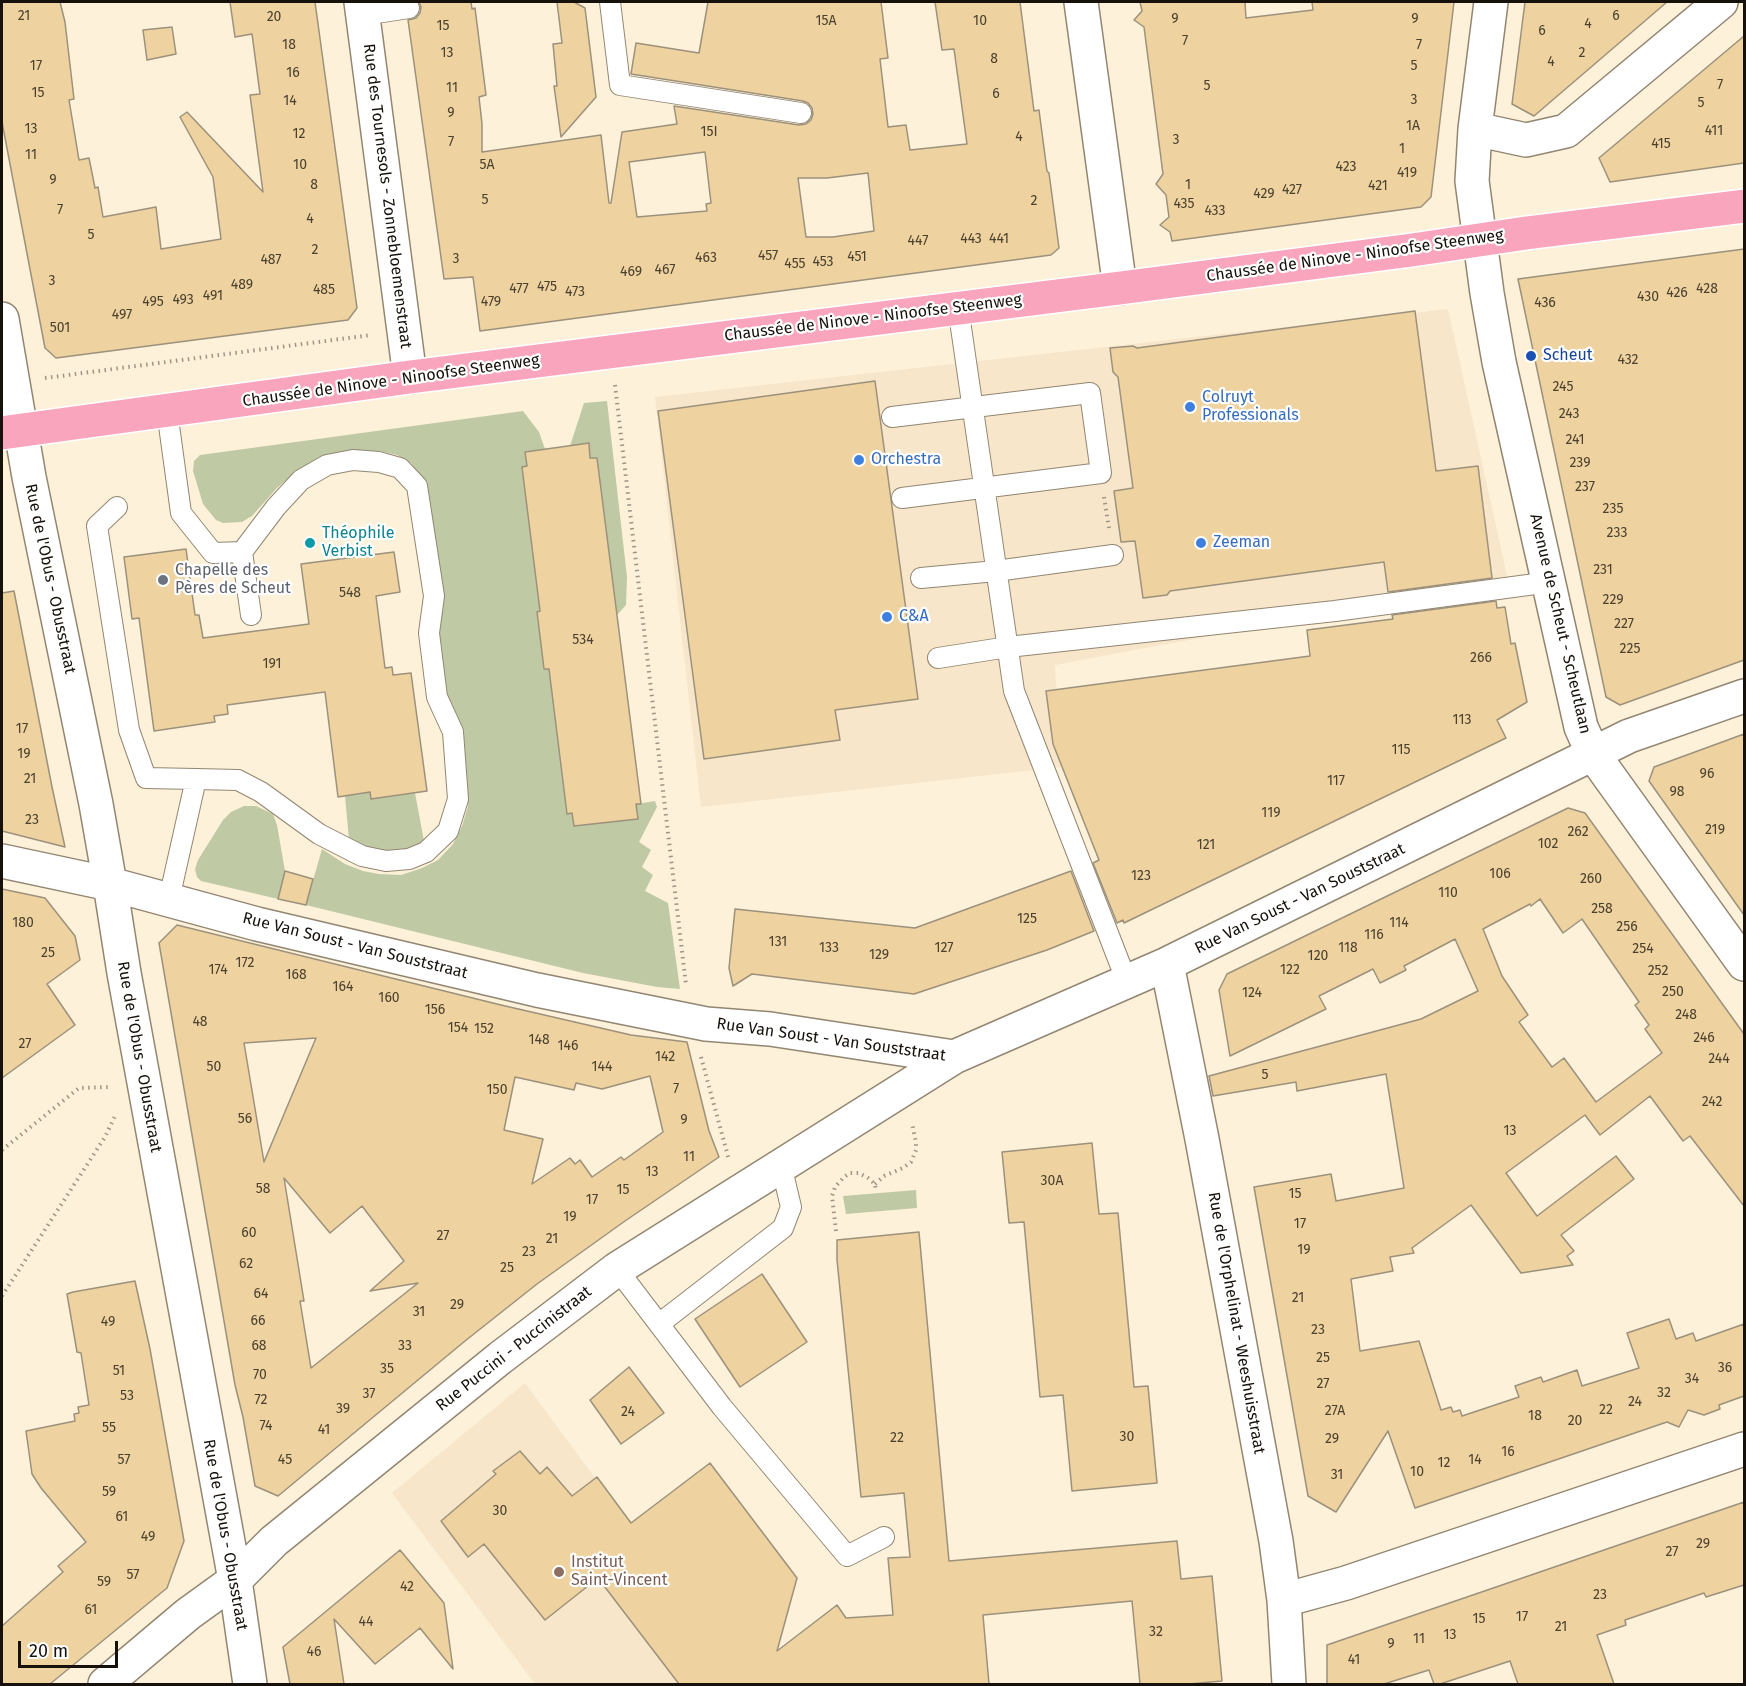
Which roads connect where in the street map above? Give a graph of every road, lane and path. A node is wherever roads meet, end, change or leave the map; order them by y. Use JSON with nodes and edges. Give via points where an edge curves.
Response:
{"nodes":[{"id":1,"x":610,"y":2,"type":"edge"},
{"id":2,"x":1081,"y":2,"type":"edge"},
{"id":3,"x":1491,"y":2,"type":"edge"},
{"id":4,"x":1721,"y":2,"type":"edge"},
{"id":5,"x":362,"y":8,"type":"edge"},
{"id":6,"x":409,"y":8,"type":"dead end"},
{"id":7,"x":801,"y":113,"type":"dead end"},
{"id":8,"x":1475,"y":129,"type":"junction"},
{"id":9,"x":1744,"y":206,"type":"edge"},
{"id":10,"x":1480,"y":240,"type":"junction"},
{"id":11,"x":1120,"y":288,"type":"junction"},
{"id":12,"x":958,"y":307,"type":"junction"},
{"id":13,"x":2,"y":319,"type":"edge"},
{"id":14,"x":405,"y":331,"type":"junction"},
{"id":15,"x":612,"y":352,"type":"junction"},
{"id":16,"x":410,"y":377,"type":"junction"},
{"id":17,"x":13,"y":382,"type":"junction"},
{"id":18,"x":972,"y":407,"type":"junction"},
{"id":19,"x":167,"y":411,"type":"junction"},
{"id":20,"x":892,"y":417,"type":"dead end"},
{"id":21,"x":11,"y":431,"type":"edge"},
{"id":22,"x":1101,"y":473,"type":"junction"},
{"id":23,"x":984,"y":488,"type":"junction"},
{"id":24,"x":902,"y":498,"type":"dead end"},
{"id":25,"x":117,"y":507,"type":"dead end"},
{"id":26,"x":242,"y":552,"type":"junction"},
{"id":27,"x":1113,"y":555,"type":"joint"},
{"id":28,"x":996,"y":571,"type":"junction"},
{"id":29,"x":921,"y":579,"type":"dead end"},
{"id":30,"x":1550,"y":582,"type":"junction"},
{"id":31,"x":251,"y":615,"type":"dead end"},
{"id":32,"x":1008,"y":647,"type":"junction"},
{"id":33,"x":938,"y":658,"type":"dead end"},
{"id":34,"x":1744,"y":696,"type":"edge"},
{"id":35,"x":1593,"y":754,"type":"junction"},
{"id":36,"x":196,"y":779,"type":"junction"},
{"id":37,"x":2,"y":861,"type":"edge"},
{"id":38,"x":110,"y":884,"type":"junction"},
{"id":39,"x":169,"y":899,"type":"junction"},
{"id":40,"x":1167,"y":964,"type":"junction"},
{"id":41,"x":1744,"y":964,"type":"edge"},
{"id":42,"x":1127,"y":981,"type":"junction"},
{"id":43,"x":690,"y":1020,"type":"junction"},
{"id":44,"x":954,"y":1057,"type":"junction"},
{"id":45,"x":144,"y":1087,"type":"junction"},
{"id":46,"x":911,"y":1120,"type":"dead end"},
{"id":47,"x":2,"y":1150,"type":"edge"},
{"id":48,"x":781,"y":1166,"type":"junction"},
{"id":49,"x":875,"y":1184,"type":"junction"},
{"id":50,"x":738,"y":1192,"type":"junction"},
{"id":51,"x":876,"y":1192,"type":"dead end"},
{"id":52,"x":836,"y":1231,"type":"dead end"},
{"id":53,"x":617,"y":1269,"type":"junction"},
{"id":54,"x":2,"y":1296,"type":"edge"},
{"id":55,"x":659,"y":1324,"type":"junction"},
{"id":56,"x":1744,"y":1449,"type":"edge"},
{"id":57,"x":884,"y":1537,"type":"dead end"},
{"id":58,"x":235,"y":1580,"type":"junction"},
{"id":59,"x":1284,"y":1600,"type":"junction"},
{"id":60,"x":105,"y":1684,"type":"edge"},
{"id":61,"x":250,"y":1684,"type":"edge"},
{"id":62,"x":1289,"y":1684,"type":"edge"}],
"edges":[{"from":1,"to":7,"type":"lane","via":[[620,85]]},
{"from":2,"to":11,"type":"street"},
{"from":3,"to":8,"type":"street","name":"Avenue de Scheut - Scheutlaan"},
{"from":4,"to":8,"type":"street","via":[[1566,131],[1527,140]]},
{"from":5,"to":6,"type":"lane","name":"Rue des Tournesols - Zonnebloemenstraat"},
{"from":5,"to":14,"type":"street","name":"Rue des Tournesols - Zonnebloemenstraat"},
{"from":8,"to":10,"type":"street","name":"Avenue de Scheut - Scheutlaan","via":[[1472,181]]},
{"from":9,"to":10,"type":"main road","name":"Chaussée de Ninove - Ninoofse Steenweg"},
{"from":10,"to":11,"type":"main road","name":"Chaussée de Ninove - Ninoofse Steenweg"},
{"from":10,"to":30,"type":"street","name":"Avenue de Scheut - Scheutlaan","via":[[1499,362]]},
{"from":11,"to":12,"type":"main road","name":"Chaussée de Ninove - Ninoofse Steenweg"},
{"from":12,"to":15,"type":"main road","name":"Chaussée de Ninove - Ninoofse Steenweg"},
{"from":12,"to":18,"type":"lane"},
{"from":13,"to":17,"type":"street","name":"Rue de l'Obus - Obusstraat"},
{"from":14,"to":16,"type":"street","name":"Rue des Tournesols - Zonnebloemenstraat"},
{"from":14,"to":17,"type":"path"},
{"from":15,"to":16,"type":"main road","name":"Chaussée de Ninove - Ninoofse Steenweg"},
{"from":15,"to":43,"type":"path"},
{"from":16,"to":19,"type":"main road","name":"Chaussée de Ninove - Ninoofse Steenweg"},
{"from":17,"to":21,"type":"street","name":"Rue de l'Obus - Obusstraat"},
{"from":18,"to":20,"type":"lane"},
{"from":18,"to":22,"type":"lane","via":[[1090,393]]},
{"from":18,"to":23,"type":"lane"},
{"from":19,"to":21,"type":"main road","name":"Chaussée de Ninove - Ninoofse Steenweg"},
{"from":19,"to":26,"type":"lane","via":[[181,513],[213,554]]},
{"from":21,"to":38,"type":"street","name":"Rue de l'Obus - Obusstraat","via":[[32,491]]},
{"from":22,"to":23,"type":"lane"},
{"from":22,"to":27,"type":"path"},
{"from":23,"to":24,"type":"lane"},
{"from":23,"to":28,"type":"lane"},
{"from":25,"to":36,"type":"lane","via":[[97,526],[129,730],[146,778]]},
{"from":26,"to":31,"type":"lane"},
{"from":26,"to":36,"type":"lane","via":[[301,480],[327,465],[353,460],[378,462],[400,468],[417,486],[434,596],[429,633],[434,676],[437,697],[453,732],[458,799],[448,831],[426,852],[409,859],[386,861],[362,856],[319,834],[238,780]]},
{"from":27,"to":28,"type":"lane"},
{"from":28,"to":29,"type":"lane"},
{"from":28,"to":32,"type":"lane"},
{"from":30,"to":32,"type":"lane","via":[[1335,611]]},
{"from":30,"to":35,"type":"street","name":"Avenue de Scheut - Scheutlaan","via":[[1581,727]]},
{"from":32,"to":33,"type":"lane"},
{"from":32,"to":42,"type":"lane","via":[[1014,691]]},
{"from":34,"to":35,"type":"street","name":"Rue Van Soust - Van Souststraat","via":[[1629,736]]},
{"from":35,"to":40,"type":"street","name":"Rue Van Soust - Van Souststraat"},
{"from":35,"to":41,"type":"street","name":"Avenue de Scheut - Scheutlaan"},
{"from":36,"to":39,"type":"lane"},
{"from":37,"to":38,"type":"street","name":"Rue Van Soust - Van Souststraat"},
{"from":38,"to":39,"type":"street","name":"Rue Van Soust - Van Souststraat"},
{"from":38,"to":45,"type":"street","name":"Rue de l'Obus - Obusstraat"},
{"from":39,"to":43,"type":"street","name":"Rue Van Soust - Van Souststraat","via":[[257,924],[537,990]]},
{"from":40,"to":42,"type":"street","name":"Rue Van Soust - Van Souststraat"},
{"from":40,"to":59,"type":"street","name":"Rue de l'Orphelinat - Weeshuisstraat"},
{"from":42,"to":44,"type":"street","name":"Rue Van Soust - Van Souststraat"},
{"from":43,"to":44,"type":"street","name":"Rue Van Soust - Van Souststraat"},
{"from":43,"to":50,"type":"path"},
{"from":44,"to":48,"type":"street","name":"Rue Puccini - Puccinistraat"},
{"from":45,"to":47,"type":"path","via":[[79,1088]]},
{"from":45,"to":54,"type":"path","via":[[117,1111],[105,1137]]},
{"from":45,"to":58,"type":"street","name":"Rue de l'Obus - Obusstraat"},
{"from":46,"to":49,"type":"path","via":[[916,1150],[911,1162]]},
{"from":48,"to":50,"type":"street","name":"Rue Puccini - Puccinistraat"},
{"from":48,"to":55,"type":"lane","via":[[791,1207],[783,1228]]},
{"from":49,"to":51,"type":"path"},
{"from":49,"to":52,"type":"path","via":[[859,1173],[850,1173],[835,1187],[832,1196]]},
{"from":50,"to":53,"type":"street","name":"Rue Puccini - Puccinistraat"},
{"from":53,"to":55,"type":"lane"},
{"from":53,"to":58,"type":"street","name":"Rue Puccini - Puccinistraat","via":[[531,1333],[274,1541]]},
{"from":55,"to":57,"type":"lane","via":[[722,1407],[847,1556]]},
{"from":56,"to":59,"type":"street","via":[[1346,1583]]},
{"from":58,"to":60,"type":"street","name":"Rue Puccini - Puccinistraat"},
{"from":58,"to":61,"type":"street","name":"Rue de l'Obus - Obusstraat"},
{"from":59,"to":62,"type":"street","name":"Rue de l'Orphelinat - Weeshuisstraat"}]}
